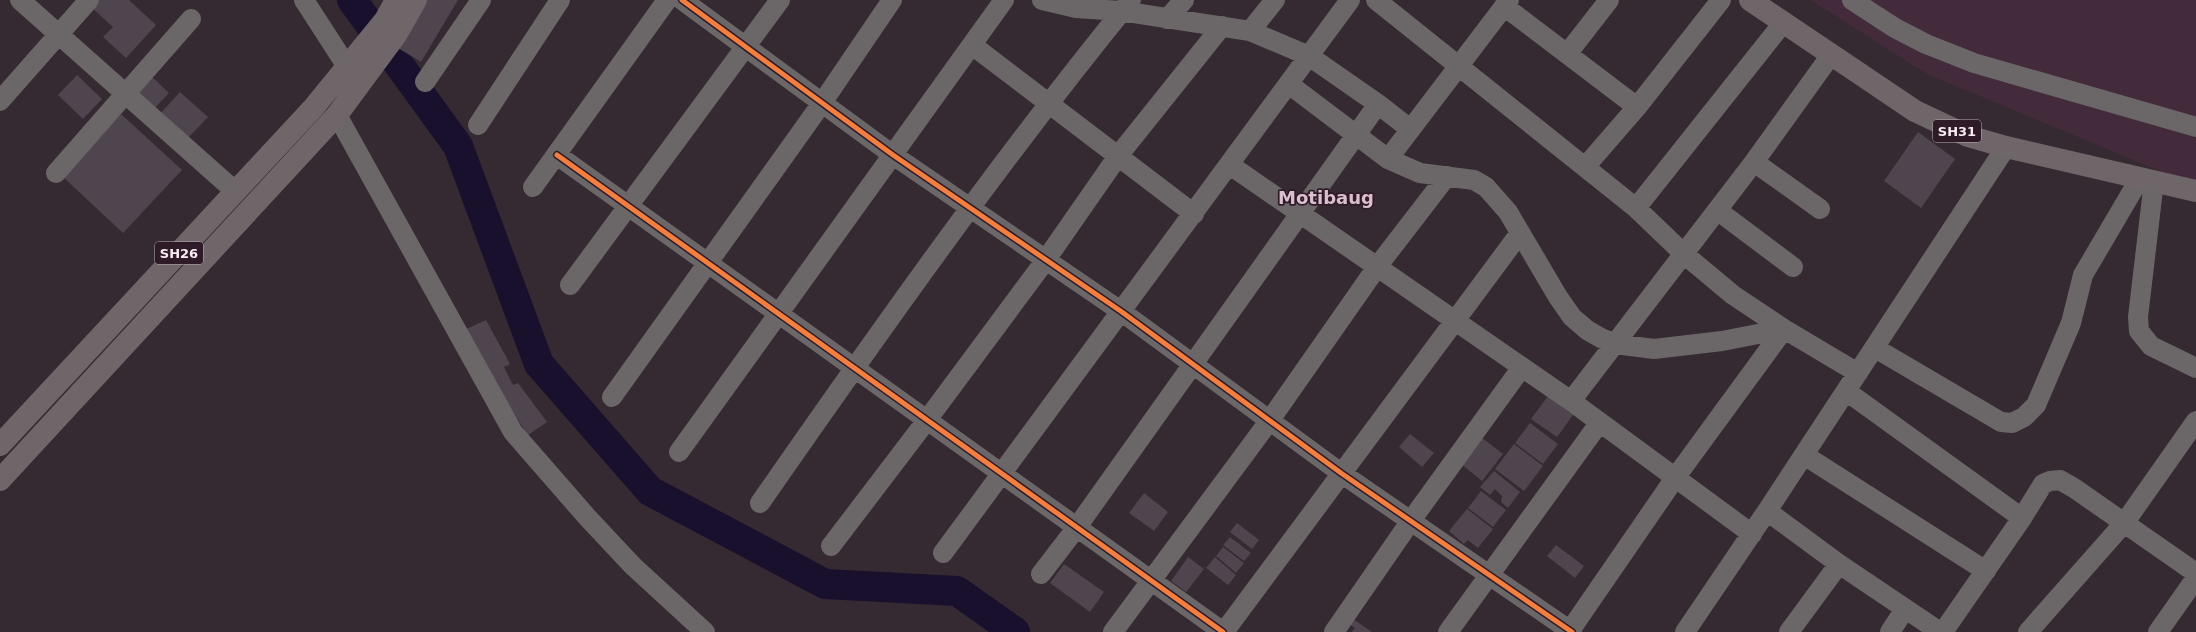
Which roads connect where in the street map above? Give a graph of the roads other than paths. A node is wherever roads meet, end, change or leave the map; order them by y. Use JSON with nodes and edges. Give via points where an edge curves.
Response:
{"nodes":[{"id":1,"x":20,"y":0,"type":"edge"},
{"id":2,"x":89,"y":0,"type":"edge"},
{"id":3,"x":304,"y":0,"type":"edge"},
{"id":4,"x":396,"y":0,"type":"edge"},
{"id":5,"x":416,"y":0,"type":"edge"},
{"id":6,"x":481,"y":0,"type":"edge"},
{"id":7,"x":560,"y":0,"type":"edge"},
{"id":8,"x":667,"y":0,"type":"edge"},
{"id":9,"x":682,"y":0,"type":"edge"},
{"id":10,"x":780,"y":0,"type":"edge"},
{"id":11,"x":892,"y":0,"type":"edge"},
{"id":12,"x":1004,"y":0,"type":"edge"},
{"id":13,"x":1042,"y":0,"type":"edge"},
{"id":14,"x":1184,"y":0,"type":"edge"},
{"id":15,"x":1275,"y":0,"type":"edge"},
{"id":16,"x":1350,"y":0,"type":"edge"},
{"id":17,"x":1376,"y":0,"type":"edge"},
{"id":18,"x":1609,"y":0,"type":"edge"},
{"id":19,"x":1721,"y":0,"type":"edge"},
{"id":20,"x":1750,"y":0,"type":"edge"},
{"id":21,"x":1770,"y":0,"type":"edge"},
{"id":22,"x":1852,"y":0,"type":"edge"},
{"id":23,"x":1506,"y":3,"type":"edge"},
{"id":24,"x":1126,"y":6,"type":"edge"},
{"id":25,"x":191,"y":18,"type":"dead end"},
{"id":26,"x":1167,"y":18,"type":"junction"},
{"id":27,"x":1783,"y":23,"type":"junction"},
{"id":28,"x":1222,"y":26,"type":"junction"},
{"id":29,"x":390,"y":28,"type":"junction"},
{"id":30,"x":1250,"y":31,"type":"junction"},
{"id":31,"x":59,"y":34,"type":"junction"},
{"id":32,"x":972,"y":45,"type":"junction"},
{"id":33,"x":746,"y":47,"type":"junction"},
{"id":34,"x":1567,"y":54,"type":"junction"},
{"id":35,"x":1310,"y":56,"type":"junction"},
{"id":36,"x":1831,"y":56,"type":"junction"},
{"id":37,"x":351,"y":62,"type":"junction"},
{"id":38,"x":1458,"y":66,"type":"junction"},
{"id":39,"x":364,"y":79,"type":"junction"},
{"id":40,"x":425,"y":82,"type":"dead end"},
{"id":41,"x":1290,"y":85,"type":"junction"},
{"id":42,"x":126,"y":94,"type":"junction"},
{"id":43,"x":0,"y":101,"type":"edge"},
{"id":44,"x":1048,"y":102,"type":"junction"},
{"id":45,"x":822,"y":103,"type":"junction"},
{"id":46,"x":1378,"y":104,"type":"junction"},
{"id":47,"x":1637,"y":107,"type":"junction"},
{"id":48,"x":337,"y":115,"type":"junction"},
{"id":49,"x":478,"y":125,"type":"dead end"},
{"id":50,"x":2196,"y":127,"type":"edge"},
{"id":51,"x":1410,"y":129,"type":"junction"},
{"id":52,"x":1356,"y":136,"type":"junction"},
{"id":53,"x":2006,"y":148,"type":"junction"},
{"id":54,"x":557,"y":155,"type":"junction"},
{"id":55,"x":893,"y":155,"type":"junction"},
{"id":56,"x":1118,"y":156,"type":"junction"},
{"id":57,"x":1388,"y":159,"type":"junction"},
{"id":58,"x":1754,"y":162,"type":"junction"},
{"id":59,"x":1230,"y":165,"type":"junction"},
{"id":60,"x":1585,"y":167,"type":"junction"},
{"id":61,"x":56,"y":173,"type":"dead end"},
{"id":62,"x":2196,"y":175,"type":"edge"},
{"id":63,"x":1447,"y":176,"type":"junction"},
{"id":64,"x":2147,"y":180,"type":"junction"},
{"id":65,"x":533,"y":187,"type":"dead end"},
{"id":66,"x":2196,"y":191,"type":"edge"},
{"id":67,"x":236,"y":192,"type":"junction"},
{"id":68,"x":629,"y":206,"type":"junction"},
{"id":69,"x":970,"y":208,"type":"junction"},
{"id":70,"x":1636,"y":208,"type":"junction"},
{"id":71,"x":1820,"y":209,"type":"dead end"},
{"id":72,"x":1717,"y":210,"type":"junction"},
{"id":73,"x":1194,"y":214,"type":"junction"},
{"id":74,"x":1300,"y":214,"type":"junction"},
{"id":75,"x":1520,"y":233,"type":"junction"},
{"id":76,"x":1684,"y":254,"type":"junction"},
{"id":77,"x":1045,"y":261,"type":"junction"},
{"id":78,"x":707,"y":262,"type":"junction"},
{"id":79,"x":1377,"y":267,"type":"junction"},
{"id":80,"x":1793,"y":267,"type":"dead end"},
{"id":81,"x":570,"y":285,"type":"dead end"},
{"id":82,"x":1122,"y":312,"type":"junction"},
{"id":83,"x":779,"y":314,"type":"junction"},
{"id":84,"x":1456,"y":320,"type":"junction"},
{"id":85,"x":1784,"y":330,"type":"junction"},
{"id":86,"x":1615,"y":344,"type":"junction"},
{"id":87,"x":1875,"y":348,"type":"junction"},
{"id":88,"x":1193,"y":365,"type":"junction"},
{"id":89,"x":2196,"y":365,"type":"edge"},
{"id":90,"x":1522,"y":367,"type":"junction"},
{"id":91,"x":854,"y":368,"type":"junction"},
{"id":92,"x":1858,"y":373,"type":"junction"},
{"id":93,"x":1846,"y":391,"type":"junction"},
{"id":94,"x":612,"y":397,"type":"dead end"},
{"id":95,"x":1571,"y":401,"type":"junction"},
{"id":96,"x":927,"y":420,"type":"junction"},
{"id":97,"x":1270,"y":420,"type":"junction"},
{"id":98,"x":2196,"y":421,"type":"edge"},
{"id":99,"x":1600,"y":422,"type":"junction"},
{"id":100,"x":0,"y":445,"type":"edge"},
{"id":101,"x":680,"y":452,"type":"dead end"},
{"id":102,"x":1804,"y":455,"type":"junction"},
{"id":103,"x":1003,"y":474,"type":"junction"},
{"id":104,"x":1340,"y":474,"type":"junction"},
{"id":105,"x":1675,"y":478,"type":"junction"},
{"id":106,"x":0,"y":480,"type":"edge"},
{"id":107,"x":760,"y":504,"type":"dead end"},
{"id":108,"x":1767,"y":511,"type":"junction"},
{"id":109,"x":2022,"y":518,"type":"junction"},
{"id":110,"x":1410,"y":522,"type":"junction"},
{"id":111,"x":2125,"y":522,"type":"junction"},
{"id":112,"x":1077,"y":528,"type":"junction"},
{"id":113,"x":1752,"y":534,"type":"junction"},
{"id":114,"x":831,"y":546,"type":"dead end"},
{"id":115,"x":943,"y":553,"type":"dead end"},
{"id":116,"x":1839,"y":564,"type":"junction"},
{"id":117,"x":1986,"y":571,"type":"junction"},
{"id":118,"x":2196,"y":573,"type":"edge"},
{"id":119,"x":1041,"y":574,"type":"dead end"},
{"id":120,"x":1489,"y":575,"type":"junction"},
{"id":121,"x":2196,"y":578,"type":"edge"},
{"id":122,"x":1150,"y":580,"type":"junction"},
{"id":123,"x":1905,"y":609,"type":"junction"},
{"id":124,"x":704,"y":632,"type":"edge"},
{"id":125,"x":1113,"y":632,"type":"edge"},
{"id":126,"x":1224,"y":632,"type":"edge"},
{"id":127,"x":1334,"y":632,"type":"edge"},
{"id":128,"x":1448,"y":632,"type":"edge"},
{"id":129,"x":1570,"y":632,"type":"edge"},
{"id":130,"x":1685,"y":632,"type":"edge"},
{"id":131,"x":1789,"y":632,"type":"edge"},
{"id":132,"x":1890,"y":632,"type":"edge"},
{"id":133,"x":1940,"y":632,"type":"edge"},
{"id":134,"x":1943,"y":632,"type":"edge"},
{"id":135,"x":2028,"y":632,"type":"edge"},
{"id":136,"x":2158,"y":632,"type":"edge"}],
"edges":[{"from":1,"to":31,"type":"street"},
{"from":2,"to":31,"type":"street"},
{"from":3,"to":37,"type":"street"},
{"from":4,"to":29,"type":"main road","number":"SH26"},
{"from":5,"to":29,"type":"main road","number":"SH26"},
{"from":6,"to":40,"type":"street"},
{"from":7,"to":49,"type":"street"},
{"from":8,"to":54,"type":"street"},
{"from":9,"to":33,"type":"street"},
{"from":10,"to":33,"type":"street"},
{"from":11,"to":45,"type":"street"},
{"from":12,"to":32,"type":"street"},
{"from":13,"to":24,"type":"street","via":[[1076,8]]},
{"from":14,"to":26,"type":"street"},
{"from":15,"to":30,"type":"street"},
{"from":16,"to":35,"type":"street"},
{"from":17,"to":38,"type":"street"},
{"from":18,"to":34,"type":"street"},
{"from":19,"to":47,"type":"street"},
{"from":20,"to":27,"type":"main road","number":"SH31"},
{"from":21,"to":62,"type":"main road","via":[[1902,90],[1944,114],[2011,135]]},
{"from":22,"to":50,"type":"street","via":[[1895,28],[1926,44],[1974,62]]},
{"from":23,"to":34,"type":"street"},
{"from":23,"to":38,"type":"street"},
{"from":24,"to":26,"type":"street"},
{"from":24,"to":44,"type":"street"},
{"from":25,"to":42,"type":"street"},
{"from":26,"to":28,"type":"street"},
{"from":27,"to":36,"type":"main road","number":"SH31"},
{"from":27,"to":70,"type":"street"},
{"from":28,"to":30,"type":"street"},
{"from":28,"to":56,"type":"street"},
{"from":29,"to":37,"type":"main road","number":"SH26"},
{"from":29,"to":39,"type":"main road","number":"SH26"},
{"from":30,"to":35,"type":"street"},
{"from":31,"to":42,"type":"street"},
{"from":31,"to":43,"type":"street"},
{"from":32,"to":44,"type":"street"},
{"from":32,"to":55,"type":"street"},
{"from":33,"to":45,"type":"street"},
{"from":33,"to":68,"type":"street"},
{"from":34,"to":47,"type":"street"},
{"from":35,"to":41,"type":"street"},
{"from":35,"to":46,"type":"street"},
{"from":36,"to":53,"type":"main road","number":"SH31","via":[[1915,111],[1968,136]]},
{"from":36,"to":58,"type":"street"},
{"from":37,"to":39,"type":"street"},
{"from":37,"to":67,"type":"main road","number":"SH26","via":[[314,107]]},
{"from":38,"to":51,"type":"street"},
{"from":38,"to":60,"type":"street"},
{"from":39,"to":48,"type":"main road","number":"SH26"},
{"from":41,"to":52,"type":"street"},
{"from":41,"to":59,"type":"street"},
{"from":42,"to":61,"type":"street"},
{"from":42,"to":67,"type":"street"},
{"from":44,"to":56,"type":"street"},
{"from":44,"to":69,"type":"street"},
{"from":45,"to":55,"type":"street"},
{"from":45,"to":78,"type":"street"},
{"from":46,"to":51,"type":"street"},
{"from":46,"to":52,"type":"street"},
{"from":47,"to":60,"type":"street"},
{"from":48,"to":106,"type":"main road","number":"SH26"},
{"from":48,"to":124,"type":"street","via":[[513,432],[587,517]]},
{"from":51,"to":57,"type":"street"},
{"from":52,"to":57,"type":"street"},
{"from":52,"to":74,"type":"street"},
{"from":53,"to":64,"type":"main road","number":"SH31"},
{"from":53,"to":87,"type":"street"},
{"from":54,"to":65,"type":"street"},
{"from":54,"to":68,"type":"street"},
{"from":55,"to":69,"type":"street"},
{"from":55,"to":83,"type":"street"},
{"from":56,"to":73,"type":"street"},
{"from":56,"to":77,"type":"street"},
{"from":57,"to":63,"type":"street","via":[[1420,173]]},
{"from":58,"to":71,"type":"street"},
{"from":58,"to":72,"type":"street"},
{"from":59,"to":73,"type":"street"},
{"from":59,"to":74,"type":"street"},
{"from":60,"to":70,"type":"street"},
{"from":63,"to":75,"type":"street","via":[[1474,180],[1486,187],[1508,212]]},
{"from":63,"to":79,"type":"street"},
{"from":64,"to":66,"type":"main road","number":"SH31"},
{"from":64,"to":87,"type":"street","via":[[2083,275],[2071,322],[2036,405],[2024,417],[2012,423],[2001,422]]},
{"from":64,"to":89,"type":"street","via":[[2139,331],[2151,346]]},
{"from":67,"to":100,"type":"main road","number":"SH26"},
{"from":68,"to":78,"type":"street"},
{"from":68,"to":81,"type":"street"},
{"from":69,"to":77,"type":"street"},
{"from":69,"to":91,"type":"street"},
{"from":70,"to":76,"type":"street"},
{"from":72,"to":76,"type":"street"},
{"from":72,"to":80,"type":"street"},
{"from":73,"to":82,"type":"street"},
{"from":74,"to":79,"type":"street"},
{"from":74,"to":88,"type":"street"},
{"from":75,"to":84,"type":"street"},
{"from":75,"to":86,"type":"street","via":[[1572,317],[1587,330]]},
{"from":76,"to":85,"type":"street","via":[[1733,295]]},
{"from":76,"to":86,"type":"street"},
{"from":77,"to":82,"type":"street"},
{"from":77,"to":96,"type":"street"},
{"from":78,"to":83,"type":"street"},
{"from":78,"to":94,"type":"street"},
{"from":79,"to":84,"type":"street"},
{"from":79,"to":97,"type":"street"},
{"from":82,"to":88,"type":"street"},
{"from":82,"to":103,"type":"street"},
{"from":83,"to":91,"type":"street"},
{"from":83,"to":101,"type":"street"},
{"from":84,"to":90,"type":"street"},
{"from":84,"to":104,"type":"street"},
{"from":85,"to":86,"type":"street","via":[[1654,349]]},
{"from":85,"to":92,"type":"street"},
{"from":85,"to":105,"type":"street"},
{"from":86,"to":95,"type":"street"},
{"from":87,"to":92,"type":"street"},
{"from":88,"to":97,"type":"street"},
{"from":88,"to":112,"type":"street"},
{"from":90,"to":95,"type":"street"},
{"from":90,"to":110,"type":"street"},
{"from":91,"to":96,"type":"street"},
{"from":91,"to":107,"type":"street"},
{"from":92,"to":93,"type":"street"},
{"from":93,"to":102,"type":"street"},
{"from":93,"to":109,"type":"street"},
{"from":95,"to":99,"type":"street"},
{"from":96,"to":103,"type":"street"},
{"from":96,"to":114,"type":"street"},
{"from":97,"to":104,"type":"street"},
{"from":97,"to":122,"type":"street"},
{"from":98,"to":111,"type":"street"},
{"from":99,"to":105,"type":"street"},
{"from":99,"to":120,"type":"street"},
{"from":102,"to":108,"type":"street"},
{"from":102,"to":117,"type":"street"},
{"from":103,"to":112,"type":"street"},
{"from":103,"to":115,"type":"street"},
{"from":104,"to":110,"type":"street"},
{"from":104,"to":126,"type":"street"},
{"from":105,"to":113,"type":"street"},
{"from":105,"to":129,"type":"street"},
{"from":108,"to":113,"type":"street"},
{"from":108,"to":116,"type":"street"},
{"from":109,"to":111,"type":"street","via":[[2043,484],[2050,480],[2060,480]]},
{"from":109,"to":117,"type":"street"},
{"from":110,"to":120,"type":"street"},
{"from":110,"to":127,"type":"street"},
{"from":111,"to":118,"type":"street"},
{"from":111,"to":135,"type":"street"},
{"from":112,"to":119,"type":"street"},
{"from":112,"to":122,"type":"street"},
{"from":113,"to":130,"type":"street"},
{"from":116,"to":123,"type":"street"},
{"from":116,"to":131,"type":"street"},
{"from":117,"to":134,"type":"street"},
{"from":120,"to":128,"type":"street"},
{"from":120,"to":129,"type":"street"},
{"from":121,"to":136,"type":"street"},
{"from":122,"to":125,"type":"street"},
{"from":122,"to":126,"type":"street"},
{"from":123,"to":132,"type":"street"},
{"from":123,"to":133,"type":"street"}]}
